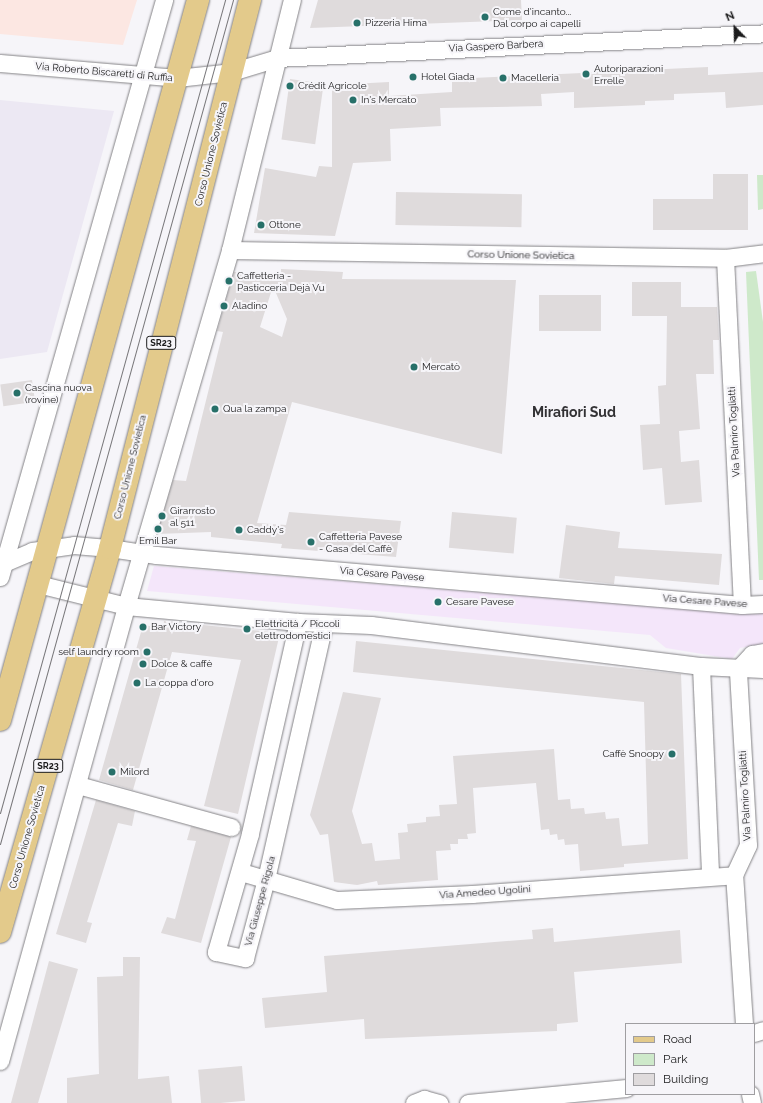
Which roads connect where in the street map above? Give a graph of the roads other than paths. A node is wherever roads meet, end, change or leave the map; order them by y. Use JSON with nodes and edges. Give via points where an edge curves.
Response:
{"nodes":[{"id":1,"x":164,"y":0,"type":"edge"},
{"id":2,"x":198,"y":0,"type":"edge"},
{"id":3,"x":250,"y":0,"type":"edge"},
{"id":4,"x":292,"y":0,"type":"edge"},
{"id":5,"x":763,"y":33,"type":"edge"},
{"id":6,"x":277,"y":58,"type":"junction"},
{"id":7,"x":0,"y":62,"type":"edge"},
{"id":8,"x":231,"y":72,"type":"junction"},
{"id":9,"x":142,"y":76,"type":"junction"},
{"id":10,"x":177,"y":78,"type":"junction"},
{"id":11,"x":230,"y":250,"type":"junction"},
{"id":12,"x":763,"y":253,"type":"edge"},
{"id":13,"x":725,"y":258,"type":"junction"},
{"id":14,"x":110,"y":548,"type":"junction"},
{"id":15,"x":47,"y":549,"type":"junction"},
{"id":16,"x":141,"y":554,"type":"junction"},
{"id":17,"x":2,"y":570,"type":"edge"},
{"id":18,"x":38,"y":584,"type":"junction"},
{"id":19,"x":96,"y":600,"type":"junction"},
{"id":20,"x":763,"y":604,"type":"edge"},
{"id":21,"x":742,"y":605,"type":"junction"},
{"id":22,"x":126,"y":606,"type":"junction"},
{"id":23,"x":298,"y":622,"type":"junction"},
{"id":24,"x":324,"y":624,"type":"junction"},
{"id":25,"x":763,"y":652,"type":"edge"},
{"id":26,"x":701,"y":666,"type":"junction"},
{"id":27,"x":763,"y":668,"type":"edge"},
{"id":28,"x":738,"y":669,"type":"junction"},
{"id":29,"x":0,"y":720,"type":"edge"},
{"id":30,"x":78,"y":785,"type":"junction"},
{"id":31,"x":231,"y":827,"type":"dead end"},
{"id":32,"x":241,"y":872,"type":"junction"},
{"id":33,"x":734,"y":875,"type":"junction"},
{"id":34,"x":710,"y":876,"type":"junction"},
{"id":35,"x":266,"y":880,"type":"junction"},
{"id":36,"x":0,"y":932,"type":"edge"},
{"id":37,"x":744,"y":1023,"type":"edge"},
{"id":38,"x":0,"y":1061,"type":"edge"},
{"id":39,"x":625,"y":1088,"type":"edge"},
{"id":40,"x":414,"y":1103,"type":"edge"},
{"id":41,"x":439,"y":1103,"type":"edge"},
{"id":42,"x":468,"y":1103,"type":"edge"}],
"edges":[{"from":1,"to":9,"type":"street"},
{"from":2,"to":10,"type":"main road"},
{"from":3,"to":8,"type":"main road","name":"Corso Unione Sovietica","number":"SR23"},
{"from":4,"to":6,"type":"street"},
{"from":5,"to":6,"type":"street","name":"Via Gaspero Barbera"},
{"from":6,"to":8,"type":"street","name":"Via Gaspero Barbera"},
{"from":6,"to":11,"type":"street"},
{"from":7,"to":9,"type":"street","name":"Via Roberto Biscaretti di Ruffia"},
{"from":8,"to":10,"type":"street","name":"Via Roberto Biscaretti di Ruffia"},
{"from":8,"to":14,"type":"main road","name":"Corso Unione Sovietica","number":"SR23"},
{"from":9,"to":10,"type":"street","name":"Via Roberto Biscaretti di Ruffia"},
{"from":9,"to":17,"type":"street"},
{"from":10,"to":15,"type":"main road"},
{"from":11,"to":13,"type":"street","name":"Corso Unione Sovietica"},
{"from":11,"to":16,"type":"street"},
{"from":12,"to":13,"type":"street","name":"Corso Unione Sovietica"},
{"from":13,"to":21,"type":"street","name":"Via Palmiro Togliatti"},
{"from":14,"to":15,"type":"street","name":"Via Cesare Pavese","via":[[74,545]]},
{"from":14,"to":16,"type":"street","name":"Via Cesare Pavese"},
{"from":14,"to":19,"type":"main road","name":"Corso Unione Sovietica","number":"SR23"},
{"from":15,"to":17,"type":"street","name":"Via Cesare Pavese","via":[[32,551]]},
{"from":15,"to":18,"type":"main road"},
{"from":16,"to":21,"type":"street","name":"Via Cesare Pavese"},
{"from":16,"to":22,"type":"street"},
{"from":18,"to":19,"type":"street"},
{"from":18,"to":29,"type":"main road"},
{"from":19,"to":22,"type":"street"},
{"from":19,"to":36,"type":"main road","name":"Corso Unione Sovietica","number":"SR23"},
{"from":20,"to":21,"type":"street","name":"Via Cesare Pavese"},
{"from":22,"to":23,"type":"street"},
{"from":22,"to":30,"type":"street"},
{"from":23,"to":24,"type":"street"},
{"from":23,"to":32,"type":"street","name":"Via Giuseppe Rigola"},
{"from":24,"to":26,"type":"street","via":[[371,626]]},
{"from":24,"to":35,"type":"street","name":"Via Giuseppe Rigola"},
{"from":25,"to":28,"type":"street","via":[[752,654]]},
{"from":26,"to":28,"type":"street"},
{"from":26,"to":34,"type":"street"},
{"from":27,"to":28,"type":"street"},
{"from":28,"to":33,"type":"street","name":"Via Palmiro Togliatti","via":[[748,845]]},
{"from":30,"to":31,"type":"street"},
{"from":30,"to":38,"type":"street"},
{"from":32,"to":35,"type":"street","name":"Via Amedeo Ugolini"},
{"from":32,"to":35,"type":"street","name":"Via Giuseppe Rigola","via":[[216,952],[245,958]]},
{"from":33,"to":34,"type":"street","name":"Via Amedeo Ugolini"},
{"from":33,"to":37,"type":"street","name":"Via Palmiro Togliatti"},
{"from":34,"to":35,"type":"street","name":"Via Amedeo Ugolini","via":[[472,894],[337,900]]},
{"from":39,"to":42,"type":"street"},
{"from":40,"to":41,"type":"street","via":[[424,1099]]}]}
